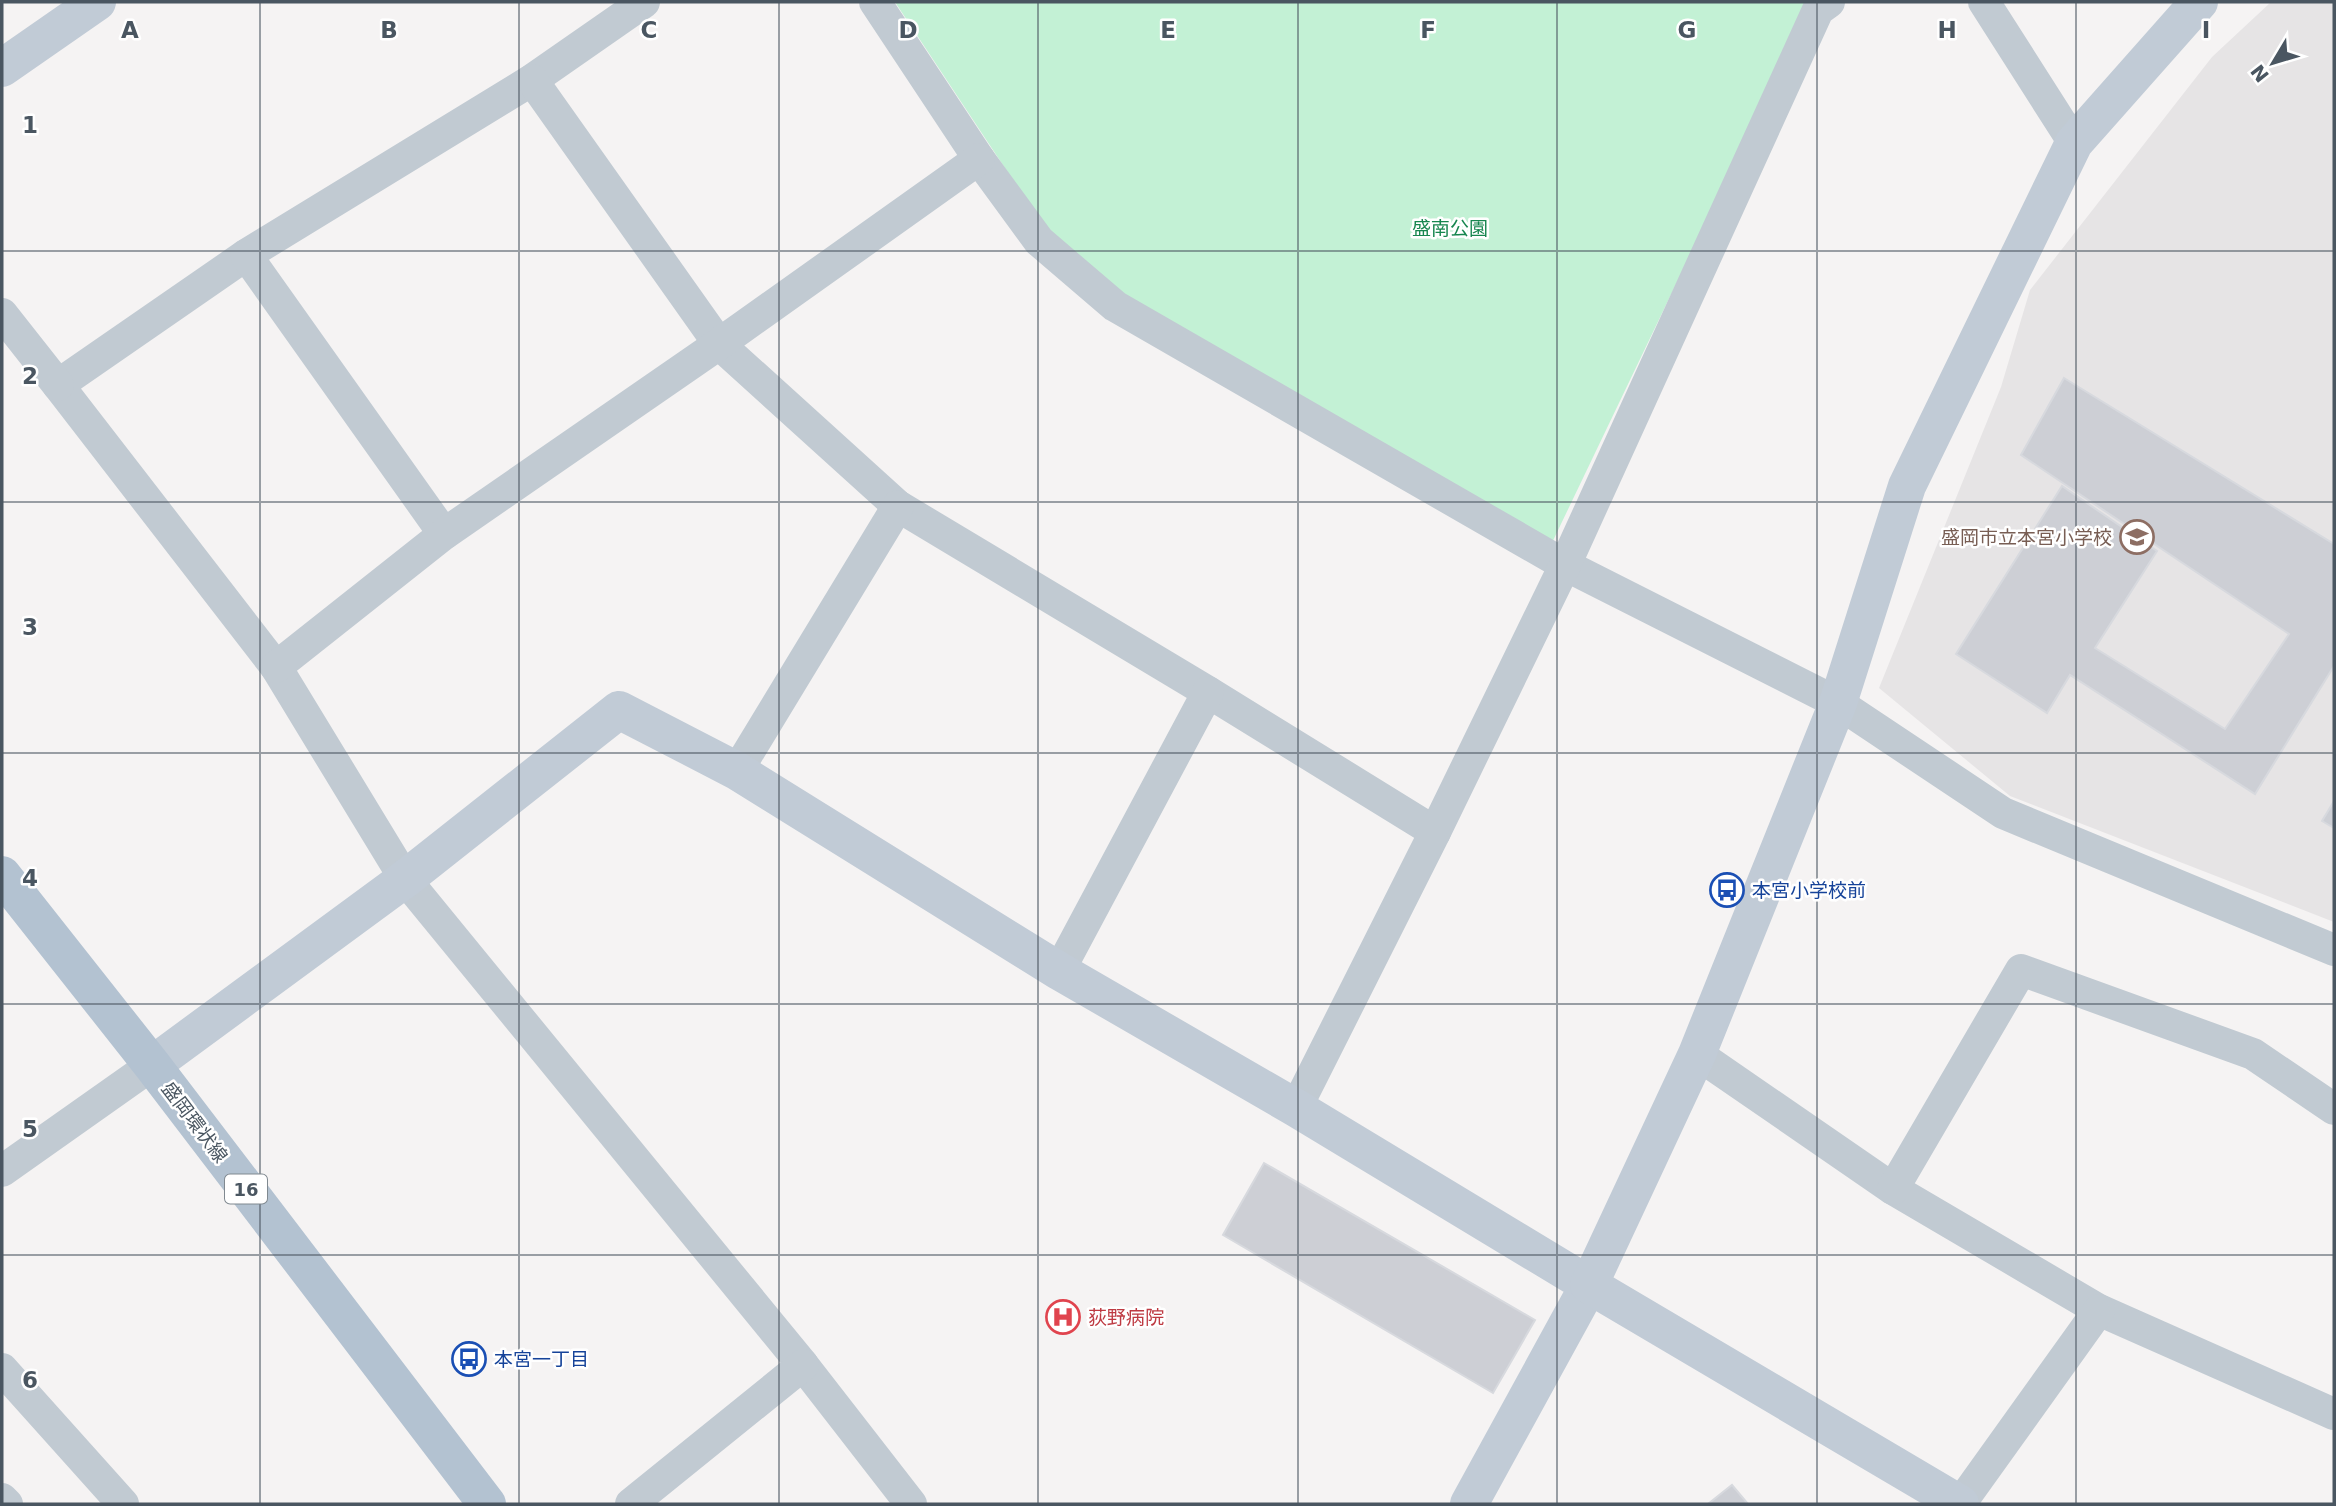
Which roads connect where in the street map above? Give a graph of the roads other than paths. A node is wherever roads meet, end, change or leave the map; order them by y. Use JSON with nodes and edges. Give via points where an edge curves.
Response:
{"nodes":[{"id":1,"x":97,"y":2,"type":"edge"},
{"id":2,"x":644,"y":2,"type":"edge"},
{"id":3,"x":875,"y":2,"type":"edge"},
{"id":4,"x":1829,"y":2,"type":"edge"},
{"id":5,"x":1984,"y":2,"type":"edge"},
{"id":6,"x":2199,"y":2,"type":"edge"},
{"id":7,"x":2,"y":68,"type":"edge"},
{"id":8,"x":532,"y":80,"type":"junction"},
{"id":9,"x":2074,"y":143,"type":"junction"},
{"id":10,"x":979,"y":159,"type":"junction"},
{"id":11,"x":246,"y":255,"type":"junction"},
{"id":12,"x":2,"y":314,"type":"edge"},
{"id":13,"x":719,"y":344,"type":"junction"},
{"id":14,"x":58,"y":385,"type":"junction"},
{"id":15,"x":898,"y":506,"type":"junction"},
{"id":16,"x":444,"y":534,"type":"junction"},
{"id":17,"x":1565,"y":565,"type":"junction"},
{"id":18,"x":276,"y":667,"type":"junction"},
{"id":19,"x":1208,"y":692,"type":"junction"},
{"id":20,"x":1838,"y":703,"type":"junction"},
{"id":21,"x":737,"y":771,"type":"junction"},
{"id":22,"x":1436,"y":832,"type":"junction"},
{"id":23,"x":2,"y":875,"type":"edge"},
{"id":24,"x":405,"y":879,"type":"junction"},
{"id":25,"x":2334,"y":950,"type":"edge"},
{"id":26,"x":1059,"y":971,"type":"junction"},
{"id":27,"x":1697,"y":1054,"type":"junction"},
{"id":28,"x":152,"y":1065,"type":"junction"},
{"id":29,"x":1296,"y":1108,"type":"junction"},
{"id":30,"x":2334,"y":1110,"type":"edge"},
{"id":31,"x":2,"y":1171,"type":"edge"},
{"id":32,"x":1893,"y":1189,"type":"junction"},
{"id":33,"x":1589,"y":1285,"type":"junction"},
{"id":34,"x":2099,"y":1310,"type":"junction"},
{"id":35,"x":803,"y":1365,"type":"junction"},
{"id":36,"x":2,"y":1369,"type":"edge"},
{"id":37,"x":2334,"y":1414,"type":"edge"},
{"id":38,"x":2,"y":1499,"type":"edge"},
{"id":39,"x":7,"y":1504,"type":"edge"},
{"id":40,"x":123,"y":1504,"type":"edge"},
{"id":41,"x":487,"y":1504,"type":"edge"},
{"id":42,"x":631,"y":1504,"type":"edge"},
{"id":43,"x":911,"y":1504,"type":"edge"},
{"id":44,"x":1469,"y":1504,"type":"edge"},
{"id":45,"x":1960,"y":1504,"type":"edge"}],
"edges":[{"from":1,"to":7,"type":"street"},
{"from":2,"to":8,"type":"street"},
{"from":3,"to":10,"type":"street"},
{"from":4,"to":17,"type":"street","via":[[1818,10]]},
{"from":5,"to":9,"type":"street"},
{"from":6,"to":9,"type":"street"},
{"from":8,"to":11,"type":"street"},
{"from":8,"to":13,"type":"street"},
{"from":9,"to":20,"type":"street","via":[[1907,486]]},
{"from":10,"to":13,"type":"street"},
{"from":10,"to":17,"type":"street","via":[[1039,241],[1115,306]]},
{"from":11,"to":14,"type":"street"},
{"from":11,"to":16,"type":"street"},
{"from":12,"to":14,"type":"street"},
{"from":13,"to":15,"type":"street"},
{"from":13,"to":16,"type":"street"},
{"from":14,"to":18,"type":"street"},
{"from":15,"to":19,"type":"street"},
{"from":15,"to":21,"type":"street"},
{"from":16,"to":18,"type":"street"},
{"from":17,"to":20,"type":"street"},
{"from":17,"to":22,"type":"street"},
{"from":18,"to":24,"type":"street"},
{"from":19,"to":22,"type":"street"},
{"from":19,"to":26,"type":"street"},
{"from":20,"to":25,"type":"street","via":[[2003,813]]},
{"from":20,"to":27,"type":"street"},
{"from":21,"to":24,"type":"street","via":[[619,710]]},
{"from":21,"to":26,"type":"street"},
{"from":22,"to":29,"type":"street"},
{"from":23,"to":28,"type":"main road","name":"盛岡環状線","number":"16"},
{"from":24,"to":28,"type":"street"},
{"from":24,"to":35,"type":"street"},
{"from":26,"to":29,"type":"street"},
{"from":27,"to":32,"type":"street"},
{"from":27,"to":33,"type":"street"},
{"from":28,"to":31,"type":"street"},
{"from":28,"to":41,"type":"main road","name":"盛岡環状線","number":"16"},
{"from":29,"to":33,"type":"street"},
{"from":30,"to":32,"type":"street","via":[[2253,1054],[2021,970]]},
{"from":32,"to":34,"type":"street"},
{"from":33,"to":44,"type":"street"},
{"from":33,"to":45,"type":"street"},
{"from":34,"to":37,"type":"street"},
{"from":34,"to":45,"type":"street"},
{"from":35,"to":42,"type":"street"},
{"from":35,"to":43,"type":"street"},
{"from":36,"to":40,"type":"street"},
{"from":38,"to":39,"type":"street"}]}
